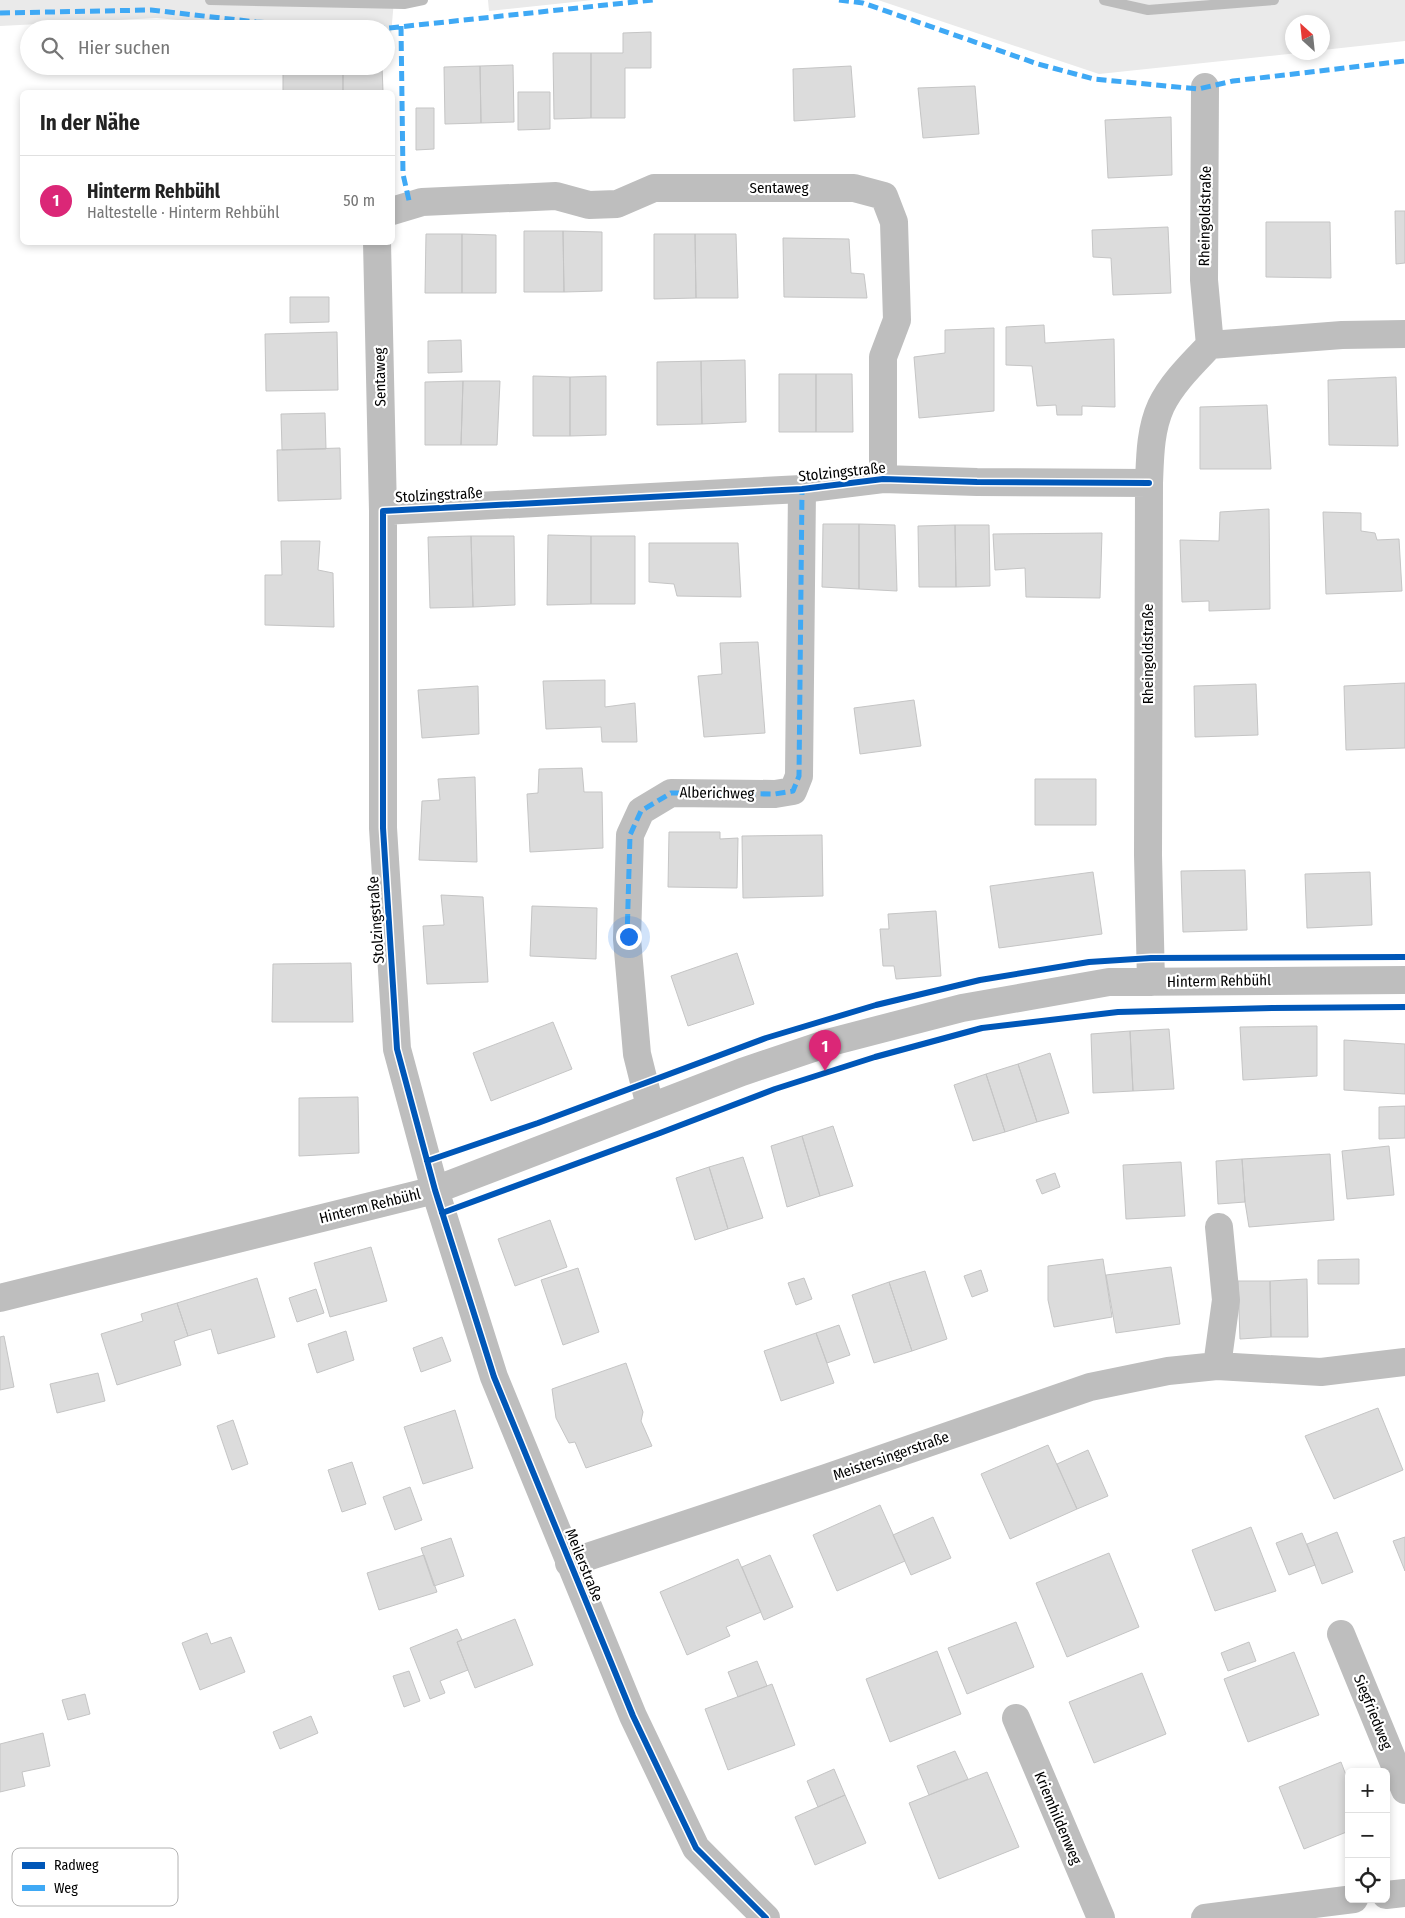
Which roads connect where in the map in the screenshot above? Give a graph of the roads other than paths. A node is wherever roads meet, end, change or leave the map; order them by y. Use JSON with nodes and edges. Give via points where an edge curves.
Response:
{"nodes":[{"id":1,"x":1205,"y":87,"type":"dead end"},
{"id":2,"x":395,"y":210,"type":"edge"},
{"id":3,"x":377,"y":245,"type":"edge"},
{"id":4,"x":1405,"y":334,"type":"edge"},
{"id":5,"x":1210,"y":345,"type":"junction"},
{"id":6,"x":883,"y":478,"type":"junction"},
{"id":7,"x":1149,"y":483,"type":"junction"},
{"id":8,"x":802,"y":489,"type":"junction"},
{"id":9,"x":383,"y":511,"type":"junction"},
{"id":10,"x":1405,"y":980,"type":"edge"},
{"id":11,"x":1152,"y":982,"type":"junction"},
{"id":12,"x":650,"y":1106,"type":"junction"},
{"id":13,"x":434,"y":1190,"type":"junction"},
{"id":14,"x":1219,"y":1227,"type":"dead end"},
{"id":15,"x":0,"y":1298,"type":"edge"},
{"id":16,"x":1405,"y":1362,"type":"edge"},
{"id":17,"x":1217,"y":1366,"type":"junction"},
{"id":18,"x":569,"y":1563,"type":"junction"},
{"id":19,"x":1341,"y":1634,"type":"dead end"},
{"id":20,"x":1016,"y":1718,"type":"dead end"},
{"id":21,"x":1405,"y":1790,"type":"edge"},
{"id":22,"x":1405,"y":1893,"type":"edge"},
{"id":23,"x":1390,"y":1895,"type":"edge"},
{"id":24,"x":1345,"y":1900,"type":"edge"},
{"id":25,"x":766,"y":1918,"type":"edge"},
{"id":26,"x":1101,"y":1918,"type":"edge"},
{"id":27,"x":1205,"y":1918,"type":"edge"}],
"edges":[{"from":1,"to":5,"type":"street","name":"Rheingoldstraße","via":[[1204,280]]},
{"from":2,"to":6,"type":"street","name":"Sentaweg","via":[[422,202],[556,196],[589,205],[617,204],[654,188],[854,188],[884,196],[894,222],[897,320],[883,357]]},
{"from":3,"to":9,"type":"street","name":"Sentaweg"},
{"from":4,"to":5,"type":"street","via":[[1342,335]]},
{"from":5,"to":7,"type":"street","name":"Rheingoldstraße","via":[[1181,376],[1162,406],[1151,442]]},
{"from":6,"to":7,"type":"street","name":"Stolzingstraße"},
{"from":6,"to":8,"type":"street","name":"Stolzingstraße"},
{"from":7,"to":11,"type":"street","name":"Rheingoldstraße","via":[[1148,855]]},
{"from":8,"to":9,"type":"street","name":"Stolzingstraße"},
{"from":8,"to":12,"type":"street","name":"Alberichweg","via":[[799,776],[793,791],[775,794],[671,793],[641,811],[630,835],[627,939],[637,1054]]},
{"from":9,"to":13,"type":"street","name":"Stolzingstraße","via":[[383,828],[397,1048]]},
{"from":10,"to":11,"type":"street","name":"Hinterm Rehbühl"},
{"from":11,"to":12,"type":"street","name":"Hinterm Rehbühl","via":[[1110,982],[962,1008],[831,1042]]},
{"from":12,"to":13,"type":"street","name":"Hinterm Rehbühl"},
{"from":13,"to":15,"type":"street","name":"Hinterm Rehbühl"},
{"from":13,"to":18,"type":"street","name":"Meilerstraße","via":[[494,1377]]},
{"from":14,"to":17,"type":"street","via":[[1226,1300]]},
{"from":16,"to":17,"type":"street","name":"Meistersingerstraße","via":[[1321,1372]]},
{"from":17,"to":18,"type":"street","name":"Meistersingerstraße","via":[[1168,1371],[1090,1387]]},
{"from":18,"to":25,"type":"street","name":"Meilerstraße","via":[[633,1716],[696,1848]]},
{"from":19,"to":21,"type":"street","name":"Siegfriedweg"},
{"from":20,"to":26,"type":"street","name":"Kriemhildenweg"},
{"from":22,"to":23,"type":"street"},
{"from":24,"to":27,"type":"street"}]}
